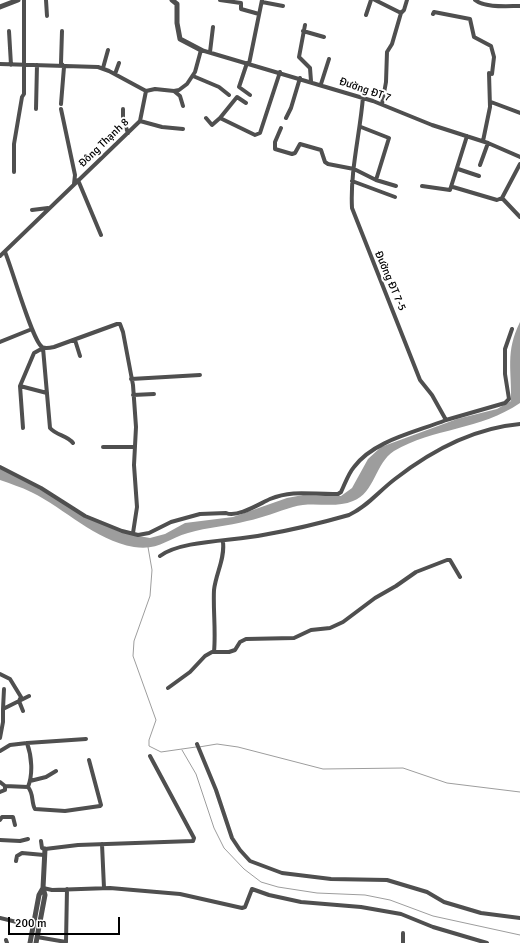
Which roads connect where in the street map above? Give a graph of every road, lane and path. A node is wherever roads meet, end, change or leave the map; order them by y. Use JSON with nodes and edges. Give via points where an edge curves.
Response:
{"nodes":[{"id":1,"x":18,"y":0,"type":"edge"},
{"id":2,"x":24,"y":0,"type":"edge"},
{"id":3,"x":46,"y":0,"type":"edge"},
{"id":4,"x":172,"y":0,"type":"edge"},
{"id":5,"x":220,"y":0,"type":"edge"},
{"id":6,"x":371,"y":0,"type":"edge"},
{"id":7,"x":375,"y":0,"type":"edge"},
{"id":8,"x":407,"y":0,"type":"edge"},
{"id":9,"x":475,"y":0,"type":"edge"},
{"id":10,"x":262,"y":1,"type":"edge"},
{"id":11,"x":283,"y":6,"type":"dead end"},
{"id":12,"x":520,"y":6,"type":"edge"},
{"id":13,"x":0,"y":7,"type":"edge"},
{"id":14,"x":259,"y":14,"type":"junction"},
{"id":15,"x":401,"y":14,"type":"junction"},
{"id":16,"x":433,"y":14,"type":"dead end"},
{"id":17,"x":366,"y":15,"type":"dead end"},
{"id":18,"x":47,"y":16,"type":"dead end"},
{"id":19,"x":304,"y":25,"type":"dead end"},
{"id":20,"x":213,"y":27,"type":"dead end"},
{"id":21,"x":9,"y":31,"type":"dead end"},
{"id":22,"x":303,"y":31,"type":"junction"},
{"id":23,"x":62,"y":32,"type":"dead end"},
{"id":24,"x":324,"y":37,"type":"dead end"},
{"id":25,"x":108,"y":50,"type":"dead end"},
{"id":26,"x":201,"y":50,"type":"junction"},
{"id":27,"x":210,"y":52,"type":"junction"},
{"id":28,"x":329,"y":59,"type":"dead end"},
{"id":29,"x":119,"y":63,"type":"dead end"},
{"id":30,"x":248,"y":63,"type":"junction"},
{"id":31,"x":0,"y":64,"type":"edge"},
{"id":32,"x":11,"y":65,"type":"junction"},
{"id":33,"x":24,"y":65,"type":"junction"},
{"id":34,"x":38,"y":65,"type":"junction"},
{"id":35,"x":64,"y":67,"type":"junction"},
{"id":36,"x":103,"y":68,"type":"junction"},
{"id":37,"x":280,"y":72,"type":"junction"},
{"id":38,"x":115,"y":74,"type":"junction"},
{"id":39,"x":193,"y":76,"type":"junction"},
{"id":40,"x":300,"y":78,"type":"junction"},
{"id":41,"x":311,"y":81,"type":"junction"},
{"id":42,"x":321,"y":84,"type":"junction"},
{"id":43,"x":146,"y":91,"type":"junction"},
{"id":44,"x":174,"y":91,"type":"junction"},
{"id":45,"x":229,"y":95,"type":"dead end"},
{"id":46,"x":250,"y":95,"type":"dead end"},
{"id":47,"x":362,"y":97,"type":"junction"},
{"id":48,"x":491,"y":102,"type":"junction"},
{"id":49,"x":246,"y":103,"type":"dead end"},
{"id":50,"x":61,"y":104,"type":"dead end"},
{"id":51,"x":382,"y":104,"type":"junction"},
{"id":52,"x":183,"y":106,"type":"dead end"},
{"id":53,"x":36,"y":109,"type":"dead end"},
{"id":54,"x":123,"y":109,"type":"dead end"},
{"id":55,"x":61,"y":110,"type":"dead end"},
{"id":56,"x":520,"y":112,"type":"edge"},
{"id":57,"x":206,"y":118,"type":"dead end"},
{"id":58,"x":220,"y":118,"type":"junction"},
{"id":59,"x":286,"y":118,"type":"dead end"},
{"id":60,"x":140,"y":121,"type":"junction"},
{"id":61,"x":361,"y":126,"type":"junction"},
{"id":62,"x":281,"y":128,"type":"dead end"},
{"id":63,"x":183,"y":129,"type":"dead end"},
{"id":64,"x":128,"y":133,"type":"junction"},
{"id":65,"x":467,"y":136,"type":"junction"},
{"id":66,"x":483,"y":141,"type":"junction"},
{"id":67,"x":488,"y":143,"type":"junction"},
{"id":68,"x":520,"y":156,"type":"edge"},
{"id":69,"x":520,"y":164,"type":"edge"},
{"id":70,"x":480,"y":165,"type":"dead end"},
{"id":71,"x":354,"y":169,"type":"junction"},
{"id":72,"x":458,"y":169,"type":"junction"},
{"id":73,"x":14,"y":172,"type":"dead end"},
{"id":74,"x":479,"y":176,"type":"dead end"},
{"id":75,"x":78,"y":180,"type":"junction"},
{"id":76,"x":376,"y":180,"type":"junction"},
{"id":77,"x":352,"y":181,"type":"junction"},
{"id":78,"x":73,"y":184,"type":"junction"},
{"id":79,"x":396,"y":186,"type":"dead end"},
{"id":80,"x":422,"y":186,"type":"dead end"},
{"id":81,"x":453,"y":187,"type":"junction"},
{"id":82,"x":395,"y":197,"type":"dead end"},
{"id":83,"x":502,"y":198,"type":"junction"},
{"id":84,"x":48,"y":208,"type":"junction"},
{"id":85,"x":32,"y":210,"type":"dead end"},
{"id":86,"x":520,"y":217,"type":"edge"},
{"id":87,"x":101,"y":235,"type":"dead end"},
{"id":88,"x":5,"y":252,"type":"junction"},
{"id":89,"x":0,"y":256,"type":"edge"},
{"id":90,"x":32,"y":329,"type":"junction"},
{"id":91,"x":512,"y":329,"type":"dead end"},
{"id":92,"x":75,"y":340,"type":"junction"},
{"id":93,"x":0,"y":342,"type":"edge"},
{"id":94,"x":43,"y":348,"type":"junction"},
{"id":95,"x":80,"y":356,"type":"dead end"},
{"id":96,"x":200,"y":375,"type":"dead end"},
{"id":97,"x":131,"y":379,"type":"junction"},
{"id":98,"x":20,"y":386,"type":"junction"},
{"id":99,"x":47,"y":393,"type":"junction"},
{"id":100,"x":133,"y":394,"type":"junction"},
{"id":101,"x":154,"y":394,"type":"dead end"},
{"id":102,"x":446,"y":420,"type":"junction"},
{"id":103,"x":520,"y":424,"type":"edge"},
{"id":104,"x":23,"y":428,"type":"dead end"},
{"id":105,"x":73,"y":443,"type":"dead end"},
{"id":106,"x":104,"y":447,"type":"dead end"},
{"id":107,"x":135,"y":447,"type":"junction"},
{"id":108,"x":0,"y":467,"type":"edge"},
{"id":109,"x":133,"y":534,"type":"junction"},
{"id":110,"x":223,"y":542,"type":"junction"},
{"id":111,"x":160,"y":556,"type":"dead end"},
{"id":112,"x":460,"y":577,"type":"dead end"},
{"id":113,"x":214,"y":652,"type":"junction"},
{"id":114,"x":0,"y":674,"type":"edge"},
{"id":115,"x":168,"y":688,"type":"dead end"},
{"id":116,"x":4,"y":689,"type":"dead end"},
{"id":117,"x":29,"y":696,"type":"dead end"},
{"id":118,"x":19,"y":701,"type":"junction"},
{"id":119,"x":3,"y":709,"type":"junction"},
{"id":120,"x":23,"y":711,"type":"dead end"},
{"id":121,"x":0,"y":738,"type":"edge"},
{"id":122,"x":86,"y":739,"type":"dead end"},
{"id":123,"x":27,"y":743,"type":"junction"},
{"id":124,"x":196,"y":744,"type":"dead end"},
{"id":125,"x":0,"y":751,"type":"edge"},
{"id":126,"x":150,"y":756,"type":"dead end"},
{"id":127,"x":89,"y":760,"type":"dead end"},
{"id":128,"x":56,"y":771,"type":"dead end"},
{"id":129,"x":30,"y":781,"type":"junction"},
{"id":130,"x":0,"y":782,"type":"edge"},
{"id":131,"x":5,"y":786,"type":"junction"},
{"id":132,"x":28,"y":788,"type":"junction"},
{"id":133,"x":0,"y":792,"type":"edge"},
{"id":134,"x":0,"y":820,"type":"edge"},
{"id":135,"x":15,"y":825,"type":"dead end"},
{"id":136,"x":28,"y":839,"type":"dead end"},
{"id":137,"x":0,"y":840,"type":"edge"},
{"id":138,"x":41,"y":841,"type":"dead end"},
{"id":139,"x":102,"y":844,"type":"junction"},
{"id":140,"x":45,"y":849,"type":"junction"},
{"id":141,"x":44,"y":855,"type":"junction"},
{"id":142,"x":16,"y":861,"type":"dead end"},
{"id":143,"x":43,"y":888,"type":"junction"},
{"id":144,"x":104,"y":888,"type":"junction"},
{"id":145,"x":67,"y":889,"type":"junction"},
{"id":146,"x":0,"y":918,"type":"edge"},
{"id":147,"x":520,"y":918,"type":"edge"},
{"id":148,"x":33,"y":926,"type":"junction"},
{"id":149,"x":404,"y":933,"type":"dead end"},
{"id":150,"x":37,"y":937,"type":"junction"},
{"id":151,"x":30,"y":943,"type":"edge"},
{"id":152,"x":36,"y":943,"type":"edge"},
{"id":153,"x":403,"y":943,"type":"edge"},
{"id":154,"x":487,"y":943,"type":"edge"}],
"edges":[{"from":1,"to":13,"type":"street"},
{"from":2,"to":33,"type":"street"},
{"from":3,"to":18,"type":"street"},
{"from":4,"to":26,"type":"street","via":[[177,4],[180,40]]},
{"from":5,"to":14,"type":"street","via":[[241,3],[241,9]]},
{"from":6,"to":17,"type":"street"},
{"from":7,"to":15,"type":"street"},
{"from":8,"to":15,"type":"street"},
{"from":9,"to":12,"type":"street","via":[[478,3]]},
{"from":10,"to":11,"type":"street"},
{"from":10,"to":14,"type":"street"},
{"from":14,"to":30,"type":"street"},
{"from":15,"to":51,"type":"street","via":[[387,52]]},
{"from":16,"to":48,"type":"street","via":[[434,12],[470,20],[474,37],[491,46],[494,57]]},
{"from":19,"to":22,"type":"street"},
{"from":20,"to":27,"type":"street"},
{"from":21,"to":32,"type":"street"},
{"from":22,"to":24,"type":"street"},
{"from":22,"to":41,"type":"street","via":[[298,57],[310,68]]},
{"from":23,"to":35,"type":"street","via":[[61,63]]},
{"from":25,"to":36,"type":"street"},
{"from":26,"to":27,"type":"street","name":"Đường ĐT 7"},
{"from":26,"to":39,"type":"street"},
{"from":27,"to":30,"type":"street","name":"Đường ĐT 7"},
{"from":28,"to":42,"type":"street"},
{"from":29,"to":38,"type":"street"},
{"from":30,"to":37,"type":"street","name":"Đường ĐT 7"},
{"from":30,"to":46,"type":"street","via":[[239,87]]},
{"from":31,"to":32,"type":"street"},
{"from":32,"to":33,"type":"street"},
{"from":33,"to":34,"type":"street"},
{"from":33,"to":73,"type":"street","via":[[24,94],[17,125]]},
{"from":34,"to":35,"type":"street"},
{"from":34,"to":53,"type":"street"},
{"from":35,"to":36,"type":"street"},
{"from":35,"to":50,"type":"street"},
{"from":36,"to":38,"type":"street"},
{"from":37,"to":40,"type":"street","name":"Đường ĐT 7"},
{"from":37,"to":58,"type":"street","via":[[260,133],[255,135]]},
{"from":38,"to":43,"type":"street"},
{"from":39,"to":44,"type":"street","via":[[187,84]]},
{"from":39,"to":45,"type":"street","via":[[219,87]]},
{"from":40,"to":41,"type":"street","name":"Đường ĐT 7"},
{"from":40,"to":59,"type":"street"},
{"from":41,"to":42,"type":"street","name":"Đường ĐT 7"},
{"from":42,"to":47,"type":"street","name":"Đường ĐT 7"},
{"from":43,"to":44,"type":"street"},
{"from":43,"to":60,"type":"street","name":"Đông Thạnh 8"},
{"from":44,"to":52,"type":"street","via":[[180,96]]},
{"from":47,"to":51,"type":"street","name":"Đường ĐT 7"},
{"from":47,"to":61,"type":"street","name":"Đường ĐT 7-5"},
{"from":48,"to":56,"type":"street"},
{"from":48,"to":66,"type":"street"},
{"from":49,"to":58,"type":"street","via":[[237,97]]},
{"from":51,"to":65,"type":"street","name":"Đường ĐT 7","via":[[432,125]]},
{"from":54,"to":64,"type":"street","via":[[123,119]]},
{"from":55,"to":78,"type":"street","via":[[75,175]]},
{"from":57,"to":58,"type":"street","via":[[212,125]]},
{"from":60,"to":63,"type":"street"},
{"from":60,"to":64,"type":"street","name":"Đông Thạnh 8"},
{"from":61,"to":71,"type":"street","name":"Đường ĐT 7-5"},
{"from":61,"to":76,"type":"street","via":[[389,138]]},
{"from":62,"to":71,"type":"street","via":[[275,149],[292,154],[300,144],[307,145],[321,150],[328,164]]},
{"from":64,"to":75,"type":"street","name":"Đông Thạnh 8"},
{"from":65,"to":66,"type":"street","name":"Đường ĐT 7"},
{"from":65,"to":72,"type":"street"},
{"from":66,"to":67,"type":"street","name":"Đường ĐT 7"},
{"from":67,"to":68,"type":"street","name":"Đường ĐT 7"},
{"from":67,"to":70,"type":"street"},
{"from":69,"to":83,"type":"street"},
{"from":71,"to":76,"type":"street"},
{"from":71,"to":77,"type":"street","name":"Đường ĐT 7-5"},
{"from":72,"to":74,"type":"street"},
{"from":72,"to":81,"type":"street"},
{"from":75,"to":78,"type":"street","name":"Đông Thạnh 8"},
{"from":75,"to":87,"type":"street"},
{"from":76,"to":79,"type":"street"},
{"from":77,"to":82,"type":"street"},
{"from":77,"to":102,"type":"street","name":"Đường ĐT 7-5","via":[[352,208],[356,221],[420,380]]},
{"from":78,"to":84,"type":"street","name":"Đông Thạnh 8"},
{"from":80,"to":81,"type":"street","via":[[450,190]]},
{"from":81,"to":83,"type":"street","via":[[497,200]]},
{"from":83,"to":86,"type":"street"},
{"from":84,"to":85,"type":"street"},
{"from":84,"to":88,"type":"street","name":"Đông Thạnh 8"},
{"from":88,"to":89,"type":"street","name":"Đông Thạnh 8"},
{"from":88,"to":90,"type":"street"},
{"from":90,"to":93,"type":"street"},
{"from":90,"to":94,"type":"street","via":[[36,340]]},
{"from":91,"to":102,"type":"street","via":[[505,349],[509,399],[505,403]]},
{"from":92,"to":94,"type":"street"},
{"from":92,"to":95,"type":"street"},
{"from":92,"to":97,"type":"street","via":[[120,324]]},
{"from":94,"to":98,"type":"street","via":[[34,353]]},
{"from":94,"to":99,"type":"street"},
{"from":96,"to":97,"type":"street"},
{"from":97,"to":100,"type":"street"},
{"from":98,"to":99,"type":"street"},
{"from":98,"to":104,"type":"street"},
{"from":99,"to":105,"type":"street","via":[[50,428],[54,434],[70,439]]},
{"from":100,"to":101,"type":"street"},
{"from":100,"to":107,"type":"street"},
{"from":102,"to":109,"type":"street","via":[[390,441],[368,454],[354,466],[338,494],[293,493],[271,499],[240,513],[200,514],[171,522],[149,533]]},
{"from":103,"to":110,"type":"street","via":[[496,427],[472,435],[428,455],[394,480],[362,509],[349,515],[270,534]]},
{"from":106,"to":107,"type":"street"},
{"from":107,"to":109,"type":"street","via":[[137,507]]},
{"from":108,"to":109,"type":"street","via":[[41,488],[85,516]]},
{"from":110,"to":111,"type":"street","via":[[190,545],[167,551]]},
{"from":110,"to":113,"type":"street","via":[[224,556],[214,590]]},
{"from":112,"to":113,"type":"street","via":[[450,560],[447,560],[416,572],[375,598],[344,622],[330,628],[311,630],[294,638],[246,639],[240,642],[235,650]]},
{"from":113,"to":115,"type":"street","via":[[205,656],[190,672]]},
{"from":114,"to":118,"type":"street","via":[[12,683],[21,697]]},
{"from":116,"to":119,"type":"street"},
{"from":117,"to":118,"type":"street"},
{"from":118,"to":119,"type":"street"},
{"from":118,"to":120,"type":"street"},
{"from":119,"to":121,"type":"street"},
{"from":122,"to":123,"type":"street"},
{"from":123,"to":125,"type":"street","via":[[10,745]]},
{"from":123,"to":129,"type":"street","via":[[30,752]]},
{"from":124,"to":147,"type":"street","via":[[216,790],[232,838],[250,860],[282,873],[331,879],[386,880],[427,892],[444,902],[481,912]]},
{"from":126,"to":139,"type":"street","via":[[194,838],[193,841]]},
{"from":127,"to":132,"type":"street","via":[[102,805],[100,806],[65,810],[36,809]]},
{"from":128,"to":129,"type":"street","via":[[46,777]]},
{"from":129,"to":132,"type":"street"},
{"from":130,"to":131,"type":"street"},
{"from":131,"to":132,"type":"street"},
{"from":131,"to":133,"type":"street","via":[[5,790]]},
{"from":134,"to":135,"type":"street","via":[[2,817],[13,817]]},
{"from":136,"to":137,"type":"street"},
{"from":138,"to":140,"type":"street","via":[[42,848]]},
{"from":139,"to":140,"type":"street"},
{"from":139,"to":144,"type":"street"},
{"from":140,"to":141,"type":"street"},
{"from":141,"to":142,"type":"street","via":[[22,853],[17,856]]},
{"from":141,"to":143,"type":"street"},
{"from":143,"to":145,"type":"street"},
{"from":143,"to":148,"type":"street","via":[[39,895]]},
{"from":143,"to":150,"type":"street","via":[[45,895]]},
{"from":144,"to":145,"type":"street"},
{"from":144,"to":154,"type":"street","via":[[180,894],[240,908],[245,907],[252,889],[297,901],[401,914],[433,927]]},
{"from":145,"to":150,"type":"street","via":[[66,942]]},
{"from":146,"to":148,"type":"street"},
{"from":148,"to":151,"type":"street"},
{"from":149,"to":153,"type":"street"},
{"from":150,"to":152,"type":"street"}]}
